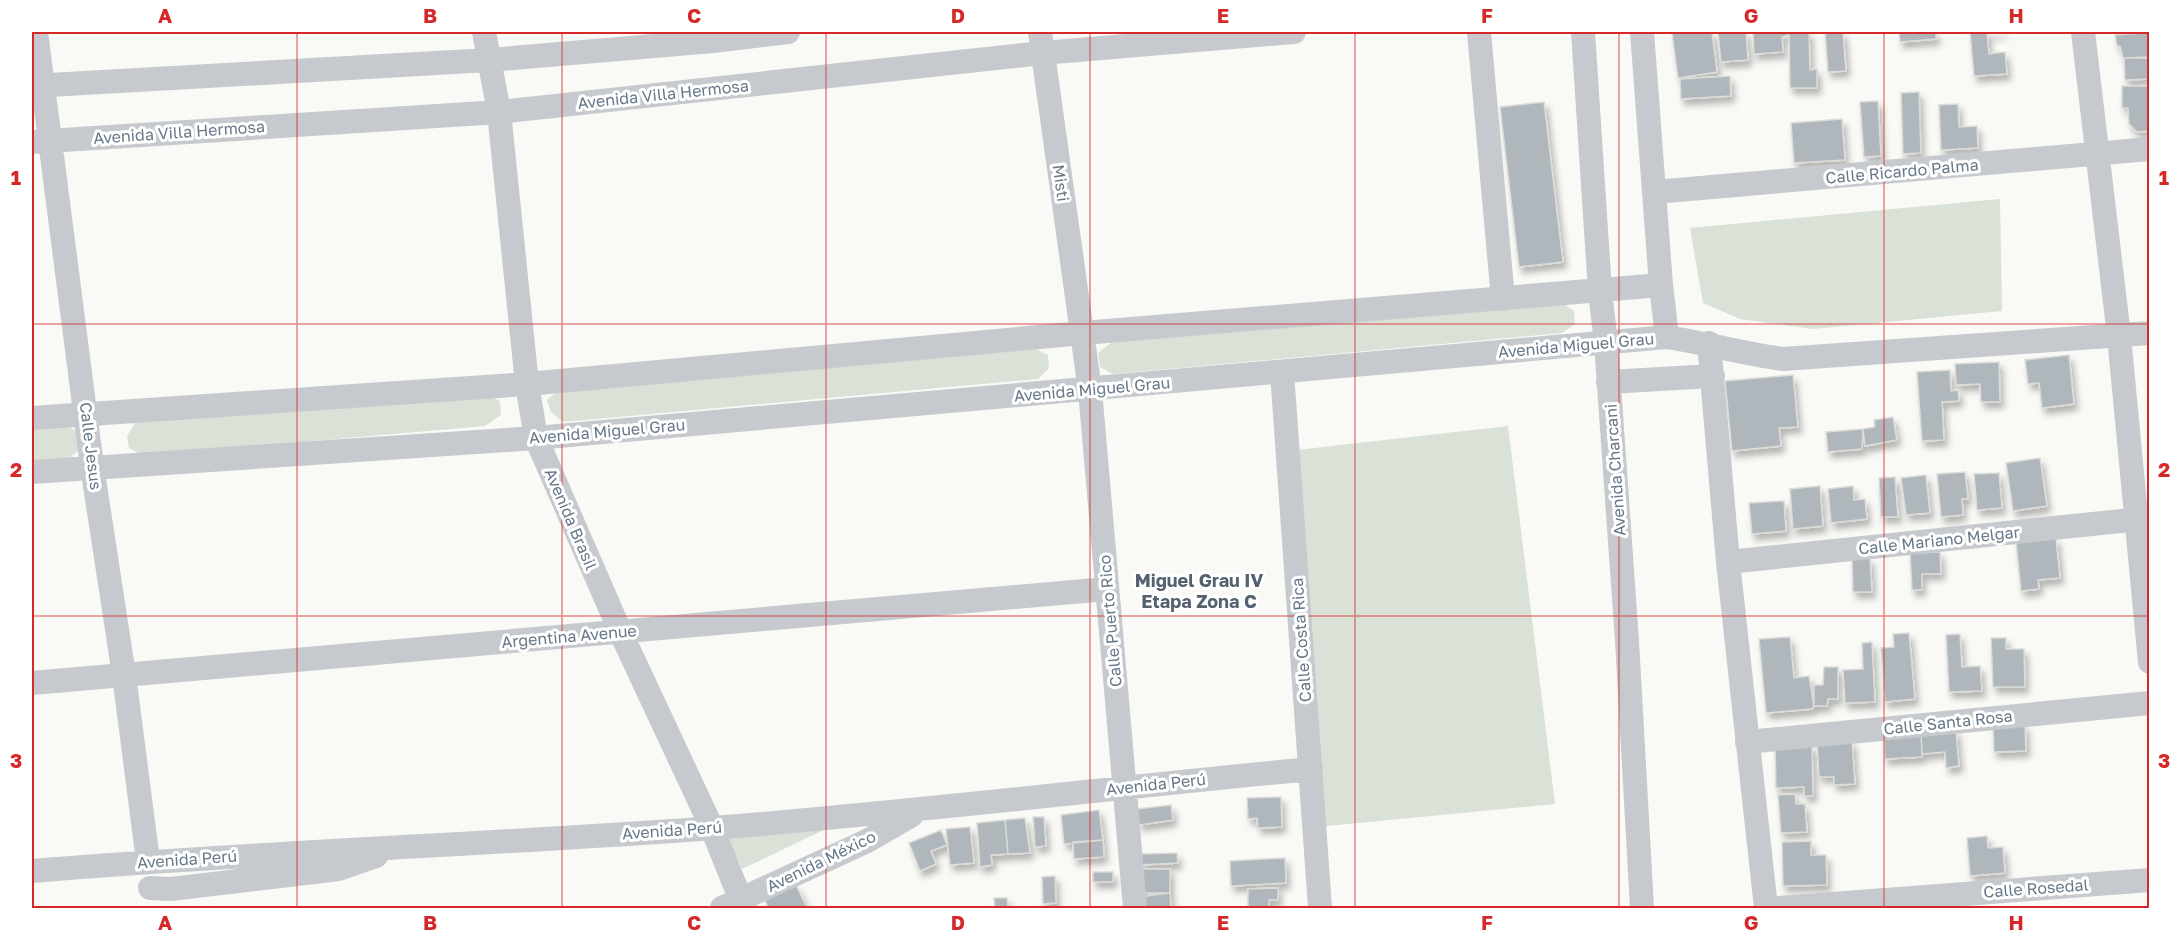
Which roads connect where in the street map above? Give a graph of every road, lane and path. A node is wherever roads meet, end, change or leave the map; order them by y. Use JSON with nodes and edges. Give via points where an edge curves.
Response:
{"nodes":[{"id":1,"x":36,"y":32,"type":"edge"},
{"id":2,"x":484,"y":32,"type":"edge"},
{"id":3,"x":788,"y":32,"type":"edge"},
{"id":4,"x":1294,"y":32,"type":"edge"},
{"id":5,"x":1479,"y":32,"type":"edge"},
{"id":6,"x":1583,"y":32,"type":"edge"},
{"id":7,"x":1642,"y":32,"type":"edge"},
{"id":8,"x":2083,"y":32,"type":"edge"},
{"id":9,"x":712,"y":36,"type":"edge"},
{"id":10,"x":1041,"y":42,"type":"edge"},
{"id":11,"x":489,"y":60,"type":"junction"},
{"id":12,"x":37,"y":85,"type":"edge"},
{"id":13,"x":499,"y":112,"type":"junction"},
{"id":14,"x":41,"y":141,"type":"edge"},
{"id":15,"x":2150,"y":149,"type":"edge"},
{"id":16,"x":2097,"y":154,"type":"junction"},
{"id":17,"x":1654,"y":192,"type":"junction"},
{"id":18,"x":1661,"y":285,"type":"junction"},
{"id":19,"x":1600,"y":291,"type":"junction"},
{"id":20,"x":1503,"y":299,"type":"junction"},
{"id":21,"x":1083,"y":333,"type":"junction"},
{"id":22,"x":2150,"y":333,"type":"edge"},
{"id":23,"x":2119,"y":336,"type":"junction"},
{"id":24,"x":1667,"y":337,"type":"junction"},
{"id":25,"x":1606,"y":343,"type":"junction"},
{"id":26,"x":1709,"y":344,"type":"junction"},
{"id":27,"x":1282,"y":372,"type":"junction"},
{"id":28,"x":1713,"y":376,"type":"junction"},
{"id":29,"x":1608,"y":382,"type":"junction"},
{"id":30,"x":527,"y":384,"type":"junction"},
{"id":31,"x":1090,"y":390,"type":"junction"},
{"id":32,"x":87,"y":413,"type":"junction"},
{"id":33,"x":32,"y":418,"type":"edge"},
{"id":34,"x":536,"y":438,"type":"junction"},
{"id":35,"x":92,"y":466,"type":"junction"},
{"id":36,"x":32,"y":472,"type":"edge"},
{"id":37,"x":2143,"y":518,"type":"edge"},
{"id":38,"x":1728,"y":562,"type":"junction"},
{"id":39,"x":1107,"y":589,"type":"junction"},
{"id":40,"x":620,"y":631,"type":"junction"},
{"id":41,"x":2150,"y":662,"type":"edge"},
{"id":42,"x":124,"y":675,"type":"junction"},
{"id":43,"x":32,"y":683,"type":"edge"},
{"id":44,"x":2150,"y":703,"type":"edge"},
{"id":45,"x":1748,"y":742,"type":"junction"},
{"id":46,"x":1311,"y":769,"type":"junction"},
{"id":47,"x":1123,"y":787,"type":"junction"},
{"id":48,"x":919,"y":810,"type":"junction"},
{"id":49,"x":712,"y":828,"type":"junction"},
{"id":50,"x":403,"y":846,"type":"junction"},
{"id":51,"x":148,"y":861,"type":"junction"},
{"id":52,"x":32,"y":871,"type":"edge"},
{"id":53,"x":2150,"y":880,"type":"edge"},
{"id":54,"x":150,"y":888,"type":"dead end"},
{"id":55,"x":735,"y":906,"type":"edge"},
{"id":56,"x":1135,"y":909,"type":"edge"},
{"id":57,"x":1320,"y":909,"type":"edge"},
{"id":58,"x":1642,"y":909,"type":"edge"},
{"id":59,"x":1766,"y":909,"type":"edge"},
{"id":60,"x":1779,"y":909,"type":"edge"}],
"edges":[{"from":1,"to":12,"type":"street","name":"Calle Jesus"},
{"from":2,"to":11,"type":"street","name":"Avenida Brasil"},
{"from":3,"to":9,"type":"street"},
{"from":4,"to":10,"type":"street","name":"Avenida Villa Hermosa"},
{"from":5,"to":20,"type":"street"},
{"from":6,"to":19,"type":"street","name":"Avenida Charcani"},
{"from":7,"to":17,"type":"street"},
{"from":8,"to":16,"type":"street"},
{"from":9,"to":11,"type":"street"},
{"from":10,"to":13,"type":"street","name":"Avenida Villa Hermosa"},
{"from":10,"to":21,"type":"street","name":"Misti"},
{"from":11,"to":12,"type":"street"},
{"from":11,"to":13,"type":"street","name":"Avenida Brasil"},
{"from":12,"to":14,"type":"street","name":"Calle Jesus"},
{"from":13,"to":14,"type":"street","name":"Avenida Villa Hermosa"},
{"from":13,"to":30,"type":"street","name":"Avenida Brasil"},
{"from":14,"to":32,"type":"street","name":"Calle Jesus"},
{"from":15,"to":16,"type":"street","name":"Calle Ricardo Palma"},
{"from":16,"to":17,"type":"street","name":"Calle Ricardo Palma"},
{"from":16,"to":23,"type":"street"},
{"from":17,"to":18,"type":"street"},
{"from":18,"to":19,"type":"street"},
{"from":18,"to":24,"type":"street"},
{"from":19,"to":20,"type":"street"},
{"from":19,"to":25,"type":"street","name":"Avenida Charcani"},
{"from":20,"to":21,"type":"street"},
{"from":21,"to":30,"type":"street"},
{"from":21,"to":31,"type":"street","name":"Calle Puerto Rico"},
{"from":22,"to":23,"type":"street","name":"Avenida Miguel Grau"},
{"from":23,"to":26,"type":"street","name":"Avenida Miguel Grau","via":[[1783,359]]},
{"from":23,"to":37,"type":"street"},
{"from":24,"to":25,"type":"street","name":"Avenida Miguel Grau"},
{"from":24,"to":26,"type":"street","name":"Avenida Miguel Grau"},
{"from":25,"to":27,"type":"street","name":"Avenida Miguel Grau"},
{"from":25,"to":29,"type":"street","name":"Avenida Charcani"},
{"from":26,"to":28,"type":"street"},
{"from":27,"to":31,"type":"street","name":"Avenida Miguel Grau"},
{"from":27,"to":46,"type":"street","name":"Calle Costa Rica"},
{"from":28,"to":29,"type":"street"},
{"from":28,"to":38,"type":"street"},
{"from":29,"to":58,"type":"street","name":"Avenida Charcani","via":[[1628,640]]},
{"from":30,"to":32,"type":"street"},
{"from":30,"to":34,"type":"street","name":"Avenida Brasil"},
{"from":31,"to":34,"type":"street","name":"Avenida Miguel Grau"},
{"from":31,"to":39,"type":"street","name":"Calle Puerto Rico"},
{"from":32,"to":33,"type":"street"},
{"from":32,"to":35,"type":"street","name":"Calle Jesus"},
{"from":34,"to":35,"type":"street","name":"Avenida Miguel Grau"},
{"from":34,"to":40,"type":"street","name":"Avenida Brasil"},
{"from":35,"to":36,"type":"street","name":"Avenida Miguel Grau"},
{"from":35,"to":42,"type":"street","name":"Calle Jesus"},
{"from":37,"to":38,"type":"street","name":"Calle Mariano Melgar"},
{"from":37,"to":41,"type":"street"},
{"from":38,"to":45,"type":"street"},
{"from":39,"to":40,"type":"street","name":"Argentina Avenue"},
{"from":39,"to":47,"type":"street","name":"Calle Puerto Rico"},
{"from":40,"to":42,"type":"street","name":"Argentina Avenue"},
{"from":40,"to":49,"type":"street","name":"Avenida Brasil"},
{"from":42,"to":43,"type":"street","name":"Argentina Avenue"},
{"from":42,"to":51,"type":"street","name":"Calle Jesus"},
{"from":44,"to":45,"type":"street","name":"Calle Santa Rosa"},
{"from":45,"to":59,"type":"street"},
{"from":46,"to":47,"type":"street","name":"Avenida Perú"},
{"from":46,"to":57,"type":"street","name":"Calle Costa Rica"},
{"from":47,"to":48,"type":"street","name":"Avenida Perú"},
{"from":47,"to":56,"type":"street","name":"Calle Puerto Rico"},
{"from":48,"to":49,"type":"street","name":"Avenida Perú"},
{"from":48,"to":55,"type":"street","name":"Avenida México","via":[[867,841]]},
{"from":49,"to":50,"type":"street","name":"Avenida Perú"},
{"from":49,"to":55,"type":"street","name":"Avenida Brasil"},
{"from":50,"to":51,"type":"street","name":"Avenida Perú"},
{"from":50,"to":54,"type":"street","via":[[339,869],[171,889]]},
{"from":51,"to":52,"type":"street","name":"Avenida Perú"},
{"from":53,"to":60,"type":"street","name":"Calle Rosedal"}]}
